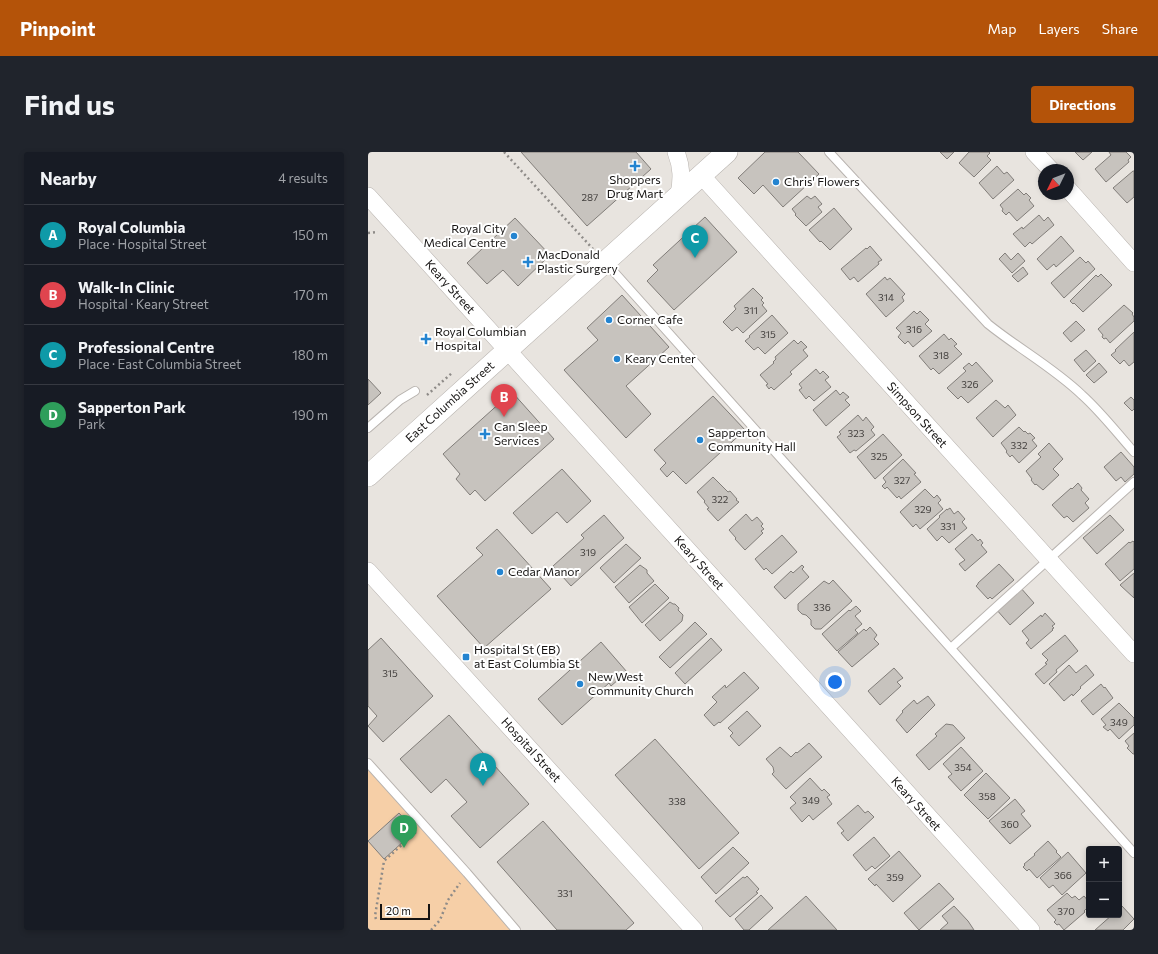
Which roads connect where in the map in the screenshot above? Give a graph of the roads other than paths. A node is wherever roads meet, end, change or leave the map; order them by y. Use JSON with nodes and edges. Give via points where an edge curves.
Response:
{"nodes":[{"id":1,"x":676,"y":152,"type":"edge"},
{"id":2,"x":727,"y":152,"type":"edge"},
{"id":3,"x":829,"y":152,"type":"edge"},
{"id":4,"x":1034,"y":152,"type":"edge"},
{"id":5,"x":1045,"y":164,"type":"edge"},
{"id":6,"x":701,"y":175,"type":"junction"},
{"id":7,"x":368,"y":196,"type":"edge"},
{"id":8,"x":679,"y":196,"type":"junction"},
{"id":9,"x":1074,"y":196,"type":"edge"},
{"id":10,"x":605,"y":262,"type":"junction"},
{"id":11,"x":1134,"y":263,"type":"edge"},
{"id":12,"x":507,"y":351,"type":"junction"},
{"id":13,"x":415,"y":391,"type":"dead end"},
{"id":14,"x":368,"y":428,"type":"edge"},
{"id":15,"x":1134,"y":452,"type":"edge"},
{"id":16,"x":368,"y":476,"type":"edge"},
{"id":17,"x":1134,"y":482,"type":"edge"},
{"id":18,"x":1049,"y":560,"type":"junction"},
{"id":19,"x":368,"y":571,"type":"edge"},
{"id":20,"x":951,"y":648,"type":"junction"},
{"id":21,"x":1134,"y":654,"type":"edge"},
{"id":22,"x":368,"y":763,"type":"edge"},
{"id":23,"x":1134,"y":852,"type":"edge"},
{"id":24,"x":516,"y":930,"type":"edge"},
{"id":25,"x":694,"y":930,"type":"edge"},
{"id":26,"x":1030,"y":930,"type":"edge"}],
"edges":[{"from":1,"to":8,"type":"street","via":[[682,174]]},
{"from":2,"to":6,"type":"street","name":"East Columbia Street"},
{"from":3,"to":15,"type":"lane","via":[[988,324],[1082,395]]},
{"from":4,"to":5,"type":"street"},
{"from":6,"to":8,"type":"street","name":"East Columbia Street"},
{"from":6,"to":18,"type":"street","name":"Simpson Street"},
{"from":7,"to":12,"type":"street","name":"Keary Street"},
{"from":8,"to":10,"type":"street","name":"East Columbia Street"},
{"from":9,"to":11,"type":"street"},
{"from":10,"to":12,"type":"street","name":"East Columbia Street"},
{"from":10,"to":20,"type":"lane"},
{"from":12,"to":16,"type":"street","name":"East Columbia Street"},
{"from":12,"to":26,"type":"street","name":"Keary Street"},
{"from":13,"to":14,"type":"lane","via":[[400,400]]},
{"from":17,"to":18,"type":"lane"},
{"from":18,"to":20,"type":"lane"},
{"from":18,"to":21,"type":"street","name":"Simpson Street"},
{"from":19,"to":25,"type":"street","name":"Hospital Street"},
{"from":20,"to":23,"type":"lane"},
{"from":22,"to":24,"type":"lane"}]}
